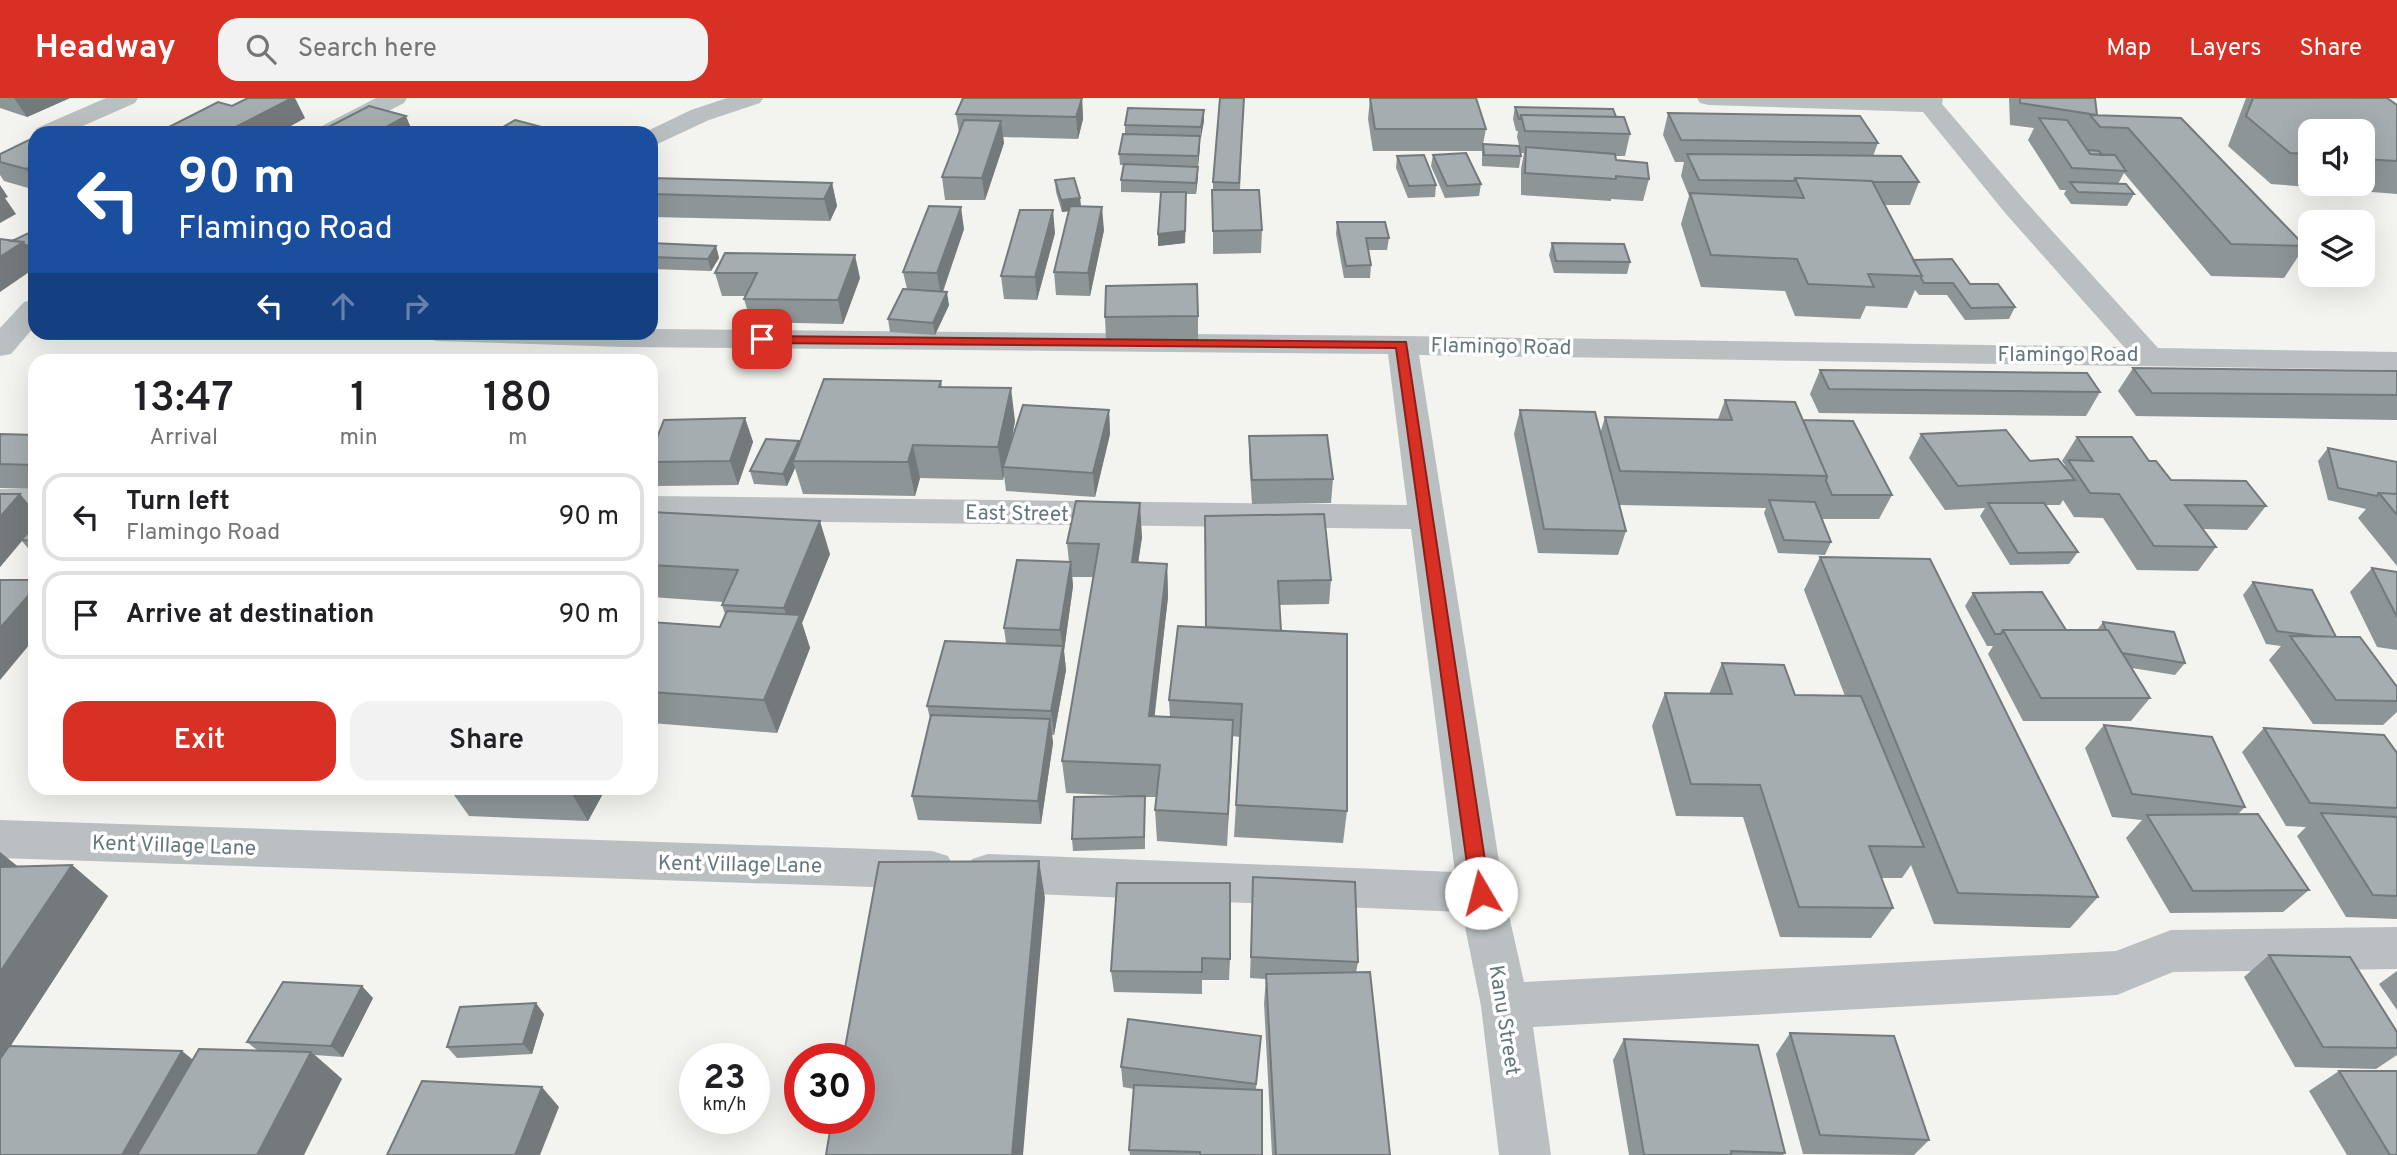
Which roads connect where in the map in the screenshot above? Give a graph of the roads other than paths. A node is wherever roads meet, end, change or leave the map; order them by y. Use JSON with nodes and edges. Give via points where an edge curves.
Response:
{"nodes":[{"id":1,"x":126,"y":98,"type":"edge"},
{"id":2,"x":395,"y":98,"type":"edge"},
{"id":3,"x":751,"y":98,"type":"edge"},
{"id":4,"x":1709,"y":98,"type":"edge"},
{"id":5,"x":1930,"y":101,"type":"edge"},
{"id":6,"x":62,"y":126,"type":"edge"},
{"id":7,"x":341,"y":126,"type":"edge"},
{"id":8,"x":658,"y":136,"type":"edge"},
{"id":9,"x":658,"y":338,"type":"edge"},
{"id":10,"x":1402,"y":345,"type":"junction"},
{"id":11,"x":2148,"y":355,"type":"junction"},
{"id":12,"x":2397,"y":361,"type":"edge"},
{"id":13,"x":0,"y":500,"type":"edge"},
{"id":14,"x":28,"y":501,"type":"edge"},
{"id":15,"x":658,"y":508,"type":"edge"},
{"id":16,"x":1426,"y":517,"type":"junction"},
{"id":17,"x":0,"y":839,"type":"edge"},
{"id":18,"x":1481,"y":893,"type":"junction"},
{"id":19,"x":2397,"y":948,"type":"edge"},
{"id":20,"x":1505,"y":1006,"type":"junction"},
{"id":21,"x":1525,"y":1155,"type":"edge"}],
"edges":[{"from":1,"to":6,"type":"street"},
{"from":2,"to":7,"type":"street"},
{"from":3,"to":8,"type":"street"},
{"from":4,"to":5,"type":"street"},
{"from":5,"to":11,"type":"street","via":[[2017,208]]},
{"from":9,"to":10,"type":"street","name":"Flamingo Road"},
{"from":10,"to":11,"type":"street","name":"Flamingo Road"},
{"from":10,"to":16,"type":"street","name":"Kanu Street"},
{"from":11,"to":12,"type":"street","name":"Flamingo Road"},
{"from":13,"to":14,"type":"street"},
{"from":15,"to":16,"type":"street","name":"East Street"},
{"from":16,"to":18,"type":"street","name":"Kanu Street"},
{"from":17,"to":18,"type":"street","name":"Kent Village Lane","via":[[860,866]]},
{"from":18,"to":20,"type":"street","name":"Kanu Street"},
{"from":19,"to":20,"type":"street","via":[[2171,951],[2117,973]]},
{"from":20,"to":21,"type":"street","name":"Kanu Street"}]}
